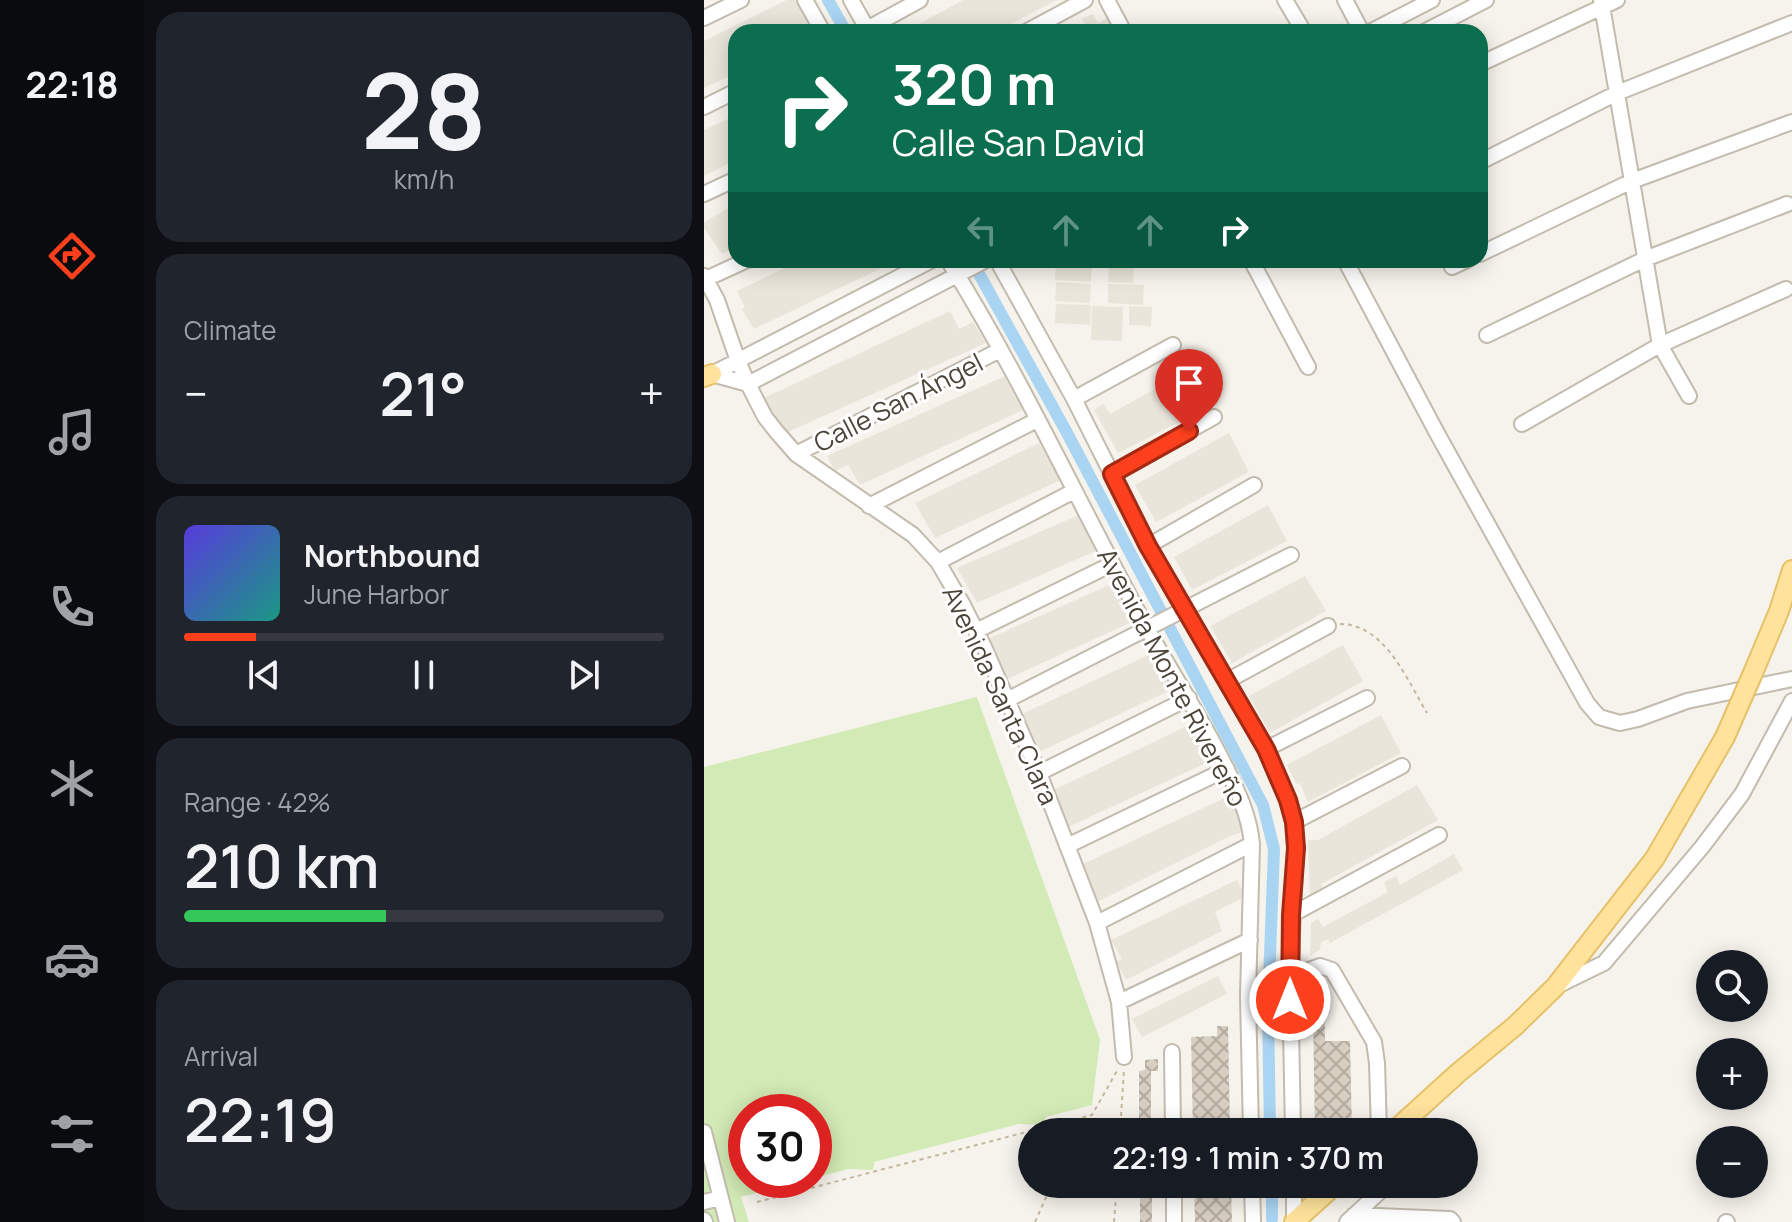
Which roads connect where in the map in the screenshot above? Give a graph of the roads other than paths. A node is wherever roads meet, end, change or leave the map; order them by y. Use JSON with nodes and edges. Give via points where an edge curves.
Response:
{"nodes":[{"id":1,"x":741,"y":0,"type":"edge"},
{"id":2,"x":805,"y":0,"type":"edge"},
{"id":3,"x":851,"y":0,"type":"edge"},
{"id":4,"x":920,"y":0,"type":"edge"},
{"id":5,"x":1085,"y":0,"type":"edge"},
{"id":6,"x":1107,"y":0,"type":"edge"},
{"id":7,"x":1285,"y":0,"type":"edge"},
{"id":8,"x":1345,"y":0,"type":"edge"},
{"id":9,"x":1432,"y":0,"type":"edge"},
{"id":10,"x":1486,"y":0,"type":"edge"},
{"id":11,"x":1607,"y":2,"type":"edge"},
{"id":12,"x":704,"y":18,"type":"edge"},
{"id":13,"x":1792,"y":23,"type":"edge"},
{"id":14,"x":818,"y":24,"type":"edge"},
{"id":15,"x":865,"y":24,"type":"edge"},
{"id":16,"x":878,"y":24,"type":"edge"},
{"id":17,"x":1041,"y":24,"type":"edge"},
{"id":18,"x":1120,"y":24,"type":"edge"},
{"id":19,"x":1299,"y":24,"type":"edge"},
{"id":20,"x":1358,"y":24,"type":"edge"},
{"id":21,"x":1386,"y":24,"type":"edge"},
{"id":22,"x":1440,"y":24,"type":"edge"},
{"id":23,"x":1488,"y":60,"type":"edge"},
{"id":24,"x":1617,"y":93,"type":"junction"},
{"id":25,"x":728,"y":95,"type":"edge"},
{"id":26,"x":704,"y":107,"type":"edge"},
{"id":27,"x":1792,"y":122,"type":"edge"},
{"id":28,"x":1488,"y":158,"type":"edge"},
{"id":29,"x":1632,"y":181,"type":"junction"},
{"id":30,"x":728,"y":183,"type":"edge"},
{"id":31,"x":704,"y":194,"type":"edge"},
{"id":32,"x":1787,"y":204,"type":"dead end"},
{"id":33,"x":1488,"y":250,"type":"edge"},
{"id":34,"x":1645,"y":259,"type":"junction"},
{"id":35,"x":728,"y":268,"type":"edge"},
{"id":36,"x":917,"y":268,"type":"edge"},
{"id":37,"x":953,"y":268,"type":"edge"},
{"id":38,"x":971,"y":268,"type":"edge"},
{"id":39,"x":1001,"y":268,"type":"edge"},
{"id":40,"x":1255,"y":268,"type":"edge"},
{"id":41,"x":1349,"y":268,"type":"edge"},
{"id":42,"x":957,"y":275,"type":"junction"},
{"id":43,"x":705,"y":277,"type":"edge"},
{"id":44,"x":1786,"y":289,"type":"dead end"},
{"id":45,"x":1487,"y":335,"type":"dead end"},
{"id":46,"x":1173,"y":345,"type":"dead end"},
{"id":47,"x":1660,"y":345,"type":"junction"},
{"id":48,"x":1000,"y":350,"type":"junction"},
{"id":49,"x":738,"y":361,"type":"junction"},
{"id":50,"x":1308,"y":367,"type":"dead end"},
{"id":51,"x":708,"y":376,"type":"edge"},
{"id":52,"x":748,"y":384,"type":"junction"},
{"id":53,"x":1689,"y":396,"type":"dead end"},
{"id":54,"x":1074,"y":399,"type":"junction"},
{"id":55,"x":1214,"y":417,"type":"dead end"},
{"id":56,"x":1037,"y":420,"type":"junction"},
{"id":57,"x":1522,"y":424,"type":"dead end"},
{"id":58,"x":796,"y":454,"type":"junction"},
{"id":59,"x":1112,"y":474,"type":"junction"},
{"id":60,"x":1254,"y":485,"type":"dead end"},
{"id":61,"x":1074,"y":491,"type":"junction"},
{"id":62,"x":869,"y":506,"type":"junction"},
{"id":63,"x":1148,"y":546,"type":"junction"},
{"id":64,"x":1291,"y":555,"type":"dead end"},
{"id":65,"x":938,"y":562,"type":"junction"},
{"id":66,"x":1112,"y":564,"type":"junction"},
{"id":67,"x":1792,"y":570,"type":"edge"},
{"id":68,"x":1184,"y":610,"type":"junction"},
{"id":69,"x":1328,"y":626,"type":"road end"},
{"id":70,"x":1147,"y":628,"type":"junction"},
{"id":71,"x":976,"y":631,"type":"junction"},
{"id":72,"x":1792,"y":679,"type":"edge"},
{"id":73,"x":1227,"y":681,"type":"junction"},
{"id":74,"x":1189,"y":698,"type":"junction"},
{"id":75,"x":1367,"y":698,"type":"dead end"},
{"id":76,"x":1007,"y":700,"type":"junction"},
{"id":77,"x":1792,"y":701,"type":"edge"},
{"id":78,"x":1266,"y":749,"type":"junction"},
{"id":79,"x":1402,"y":766,"type":"dead end"},
{"id":80,"x":1227,"y":769,"type":"junction"},
{"id":81,"x":1039,"y":773,"type":"junction"},
{"id":82,"x":1294,"y":822,"type":"junction"},
{"id":83,"x":1439,"y":835,"type":"dead end"},
{"id":84,"x":1252,"y":844,"type":"junction"},
{"id":85,"x":1067,"y":846,"type":"junction"},
{"id":86,"x":1291,"y":915,"type":"junction"},
{"id":87,"x":1097,"y":923,"type":"junction"},
{"id":88,"x":1250,"y":940,"type":"junction"},
{"id":89,"x":1290,"y":977,"type":"junction"},
{"id":90,"x":1555,"y":987,"type":"junction"},
{"id":91,"x":1119,"y":1002,"type":"junction"},
{"id":92,"x":1172,"y":1052,"type":"dead end"},
{"id":93,"x":1124,"y":1057,"type":"road end"},
{"id":94,"x":1173,"y":1118,"type":"edge"},
{"id":95,"x":1251,"y":1118,"type":"edge"},
{"id":96,"x":1293,"y":1118,"type":"edge"},
{"id":97,"x":1379,"y":1118,"type":"edge"},
{"id":98,"x":1408,"y":1118,"type":"edge"},
{"id":99,"x":705,"y":1141,"type":"edge"},
{"id":100,"x":721,"y":1198,"type":"junction"},
{"id":101,"x":1174,"y":1198,"type":"edge"},
{"id":102,"x":1252,"y":1198,"type":"edge"},
{"id":103,"x":1294,"y":1198,"type":"edge"},
{"id":104,"x":1321,"y":1198,"type":"edge"},
{"id":105,"x":1373,"y":1198,"type":"edge"},
{"id":106,"x":704,"y":1202,"type":"edge"},
{"id":107,"x":1350,"y":1219,"type":"edge"},
{"id":108,"x":727,"y":1222,"type":"edge"},
{"id":109,"x":1174,"y":1222,"type":"edge"},
{"id":110,"x":1253,"y":1222,"type":"edge"},
{"id":111,"x":1294,"y":1222,"type":"edge"},
{"id":112,"x":1453,"y":1222,"type":"edge"}],
"edges":[{"from":1,"to":12,"type":"street"},
{"from":2,"to":14,"type":"street"},
{"from":3,"to":15,"type":"street"},
{"from":4,"to":16,"type":"street"},
{"from":5,"to":17,"type":"street"},
{"from":6,"to":18,"type":"street"},
{"from":7,"to":19,"type":"street"},
{"from":8,"to":20,"type":"street"},
{"from":9,"to":21,"type":"street"},
{"from":10,"to":22,"type":"street"},
{"from":11,"to":23,"type":"street"},
{"from":11,"to":24,"type":"street"},
{"from":13,"to":24,"type":"street"},
{"from":24,"to":28,"type":"street"},
{"from":24,"to":29,"type":"street"},
{"from":25,"to":26,"type":"street"},
{"from":27,"to":29,"type":"street"},
{"from":29,"to":33,"type":"street"},
{"from":29,"to":34,"type":"street"},
{"from":30,"to":31,"type":"street"},
{"from":32,"to":34,"type":"street"},
{"from":34,"to":45,"type":"street"},
{"from":34,"to":47,"type":"street"},
{"from":35,"to":43,"type":"street"},
{"from":36,"to":49,"type":"street"},
{"from":37,"to":42,"type":"street","name":"Avenida Monte Rivereño"},
{"from":38,"to":42,"type":"street"},
{"from":39,"to":54,"type":"street","name":"Avenida Monte Rivereño"},
{"from":40,"to":50,"type":"street"},
{"from":41,"to":72,"type":"street","via":[[1599,717],[1620,723],[1687,701]]},
{"from":42,"to":48,"type":"street","name":"Avenida Monte Rivereño"},
{"from":42,"to":52,"type":"street"},
{"from":43,"to":49,"type":"street","name":"Avenida Santa Clara"},
{"from":44,"to":47,"type":"street"},
{"from":46,"to":54,"type":"street"},
{"from":47,"to":53,"type":"street"},
{"from":47,"to":57,"type":"street"},
{"from":48,"to":56,"type":"street","name":"Avenida Monte Rivereño"},
{"from":48,"to":58,"type":"street","name":"Calle San Ángel"},
{"from":49,"to":51,"type":"street"},
{"from":49,"to":52,"type":"street","name":"Avenida Santa Clara"},
{"from":51,"to":52,"type":"street"},
{"from":52,"to":58,"type":"street","name":"Avenida Santa Clara","via":[[765,417]]},
{"from":54,"to":59,"type":"street","name":"Avenida Monte Rivereño"},
{"from":55,"to":59,"type":"street"},
{"from":56,"to":61,"type":"street","name":"Avenida Monte Rivereño"},
{"from":56,"to":62,"type":"street"},
{"from":58,"to":62,"type":"street","name":"Avenida Santa Clara"},
{"from":59,"to":63,"type":"street","name":"Avenida Monte Rivereño"},
{"from":60,"to":63,"type":"street"},
{"from":61,"to":65,"type":"street"},
{"from":61,"to":66,"type":"street","name":"Avenida Monte Rivereño"},
{"from":62,"to":65,"type":"street","name":"Avenida Santa Clara","via":[[913,535]]},
{"from":63,"to":68,"type":"street","name":"Avenida Monte Rivereño"},
{"from":64,"to":68,"type":"street"},
{"from":65,"to":71,"type":"street","name":"Avenida Santa Clara"},
{"from":66,"to":70,"type":"street","name":"Avenida Monte Rivereño"},
{"from":66,"to":71,"type":"street"},
{"from":67,"to":90,"type":"main road","bridge":true,"via":[[1725,737],[1655,858]]},
{"from":68,"to":70,"type":"street"},
{"from":68,"to":73,"type":"street","name":"Avenida Monte Rivereño"},
{"from":69,"to":73,"type":"street"},
{"from":70,"to":74,"type":"street","name":"Avenida Monte Rivereño"},
{"from":70,"to":76,"type":"street"},
{"from":71,"to":76,"type":"street","name":"Avenida Santa Clara"},
{"from":73,"to":78,"type":"street","name":"Avenida Monte Rivereño"},
{"from":74,"to":80,"type":"street","name":"Avenida Monte Rivereño"},
{"from":74,"to":81,"type":"street"},
{"from":75,"to":78,"type":"street"},
{"from":76,"to":81,"type":"street","name":"Avenida Santa Clara"},
{"from":77,"to":90,"type":"street","via":[[1742,794],[1702,847],[1604,963]]},
{"from":78,"to":82,"type":"street","name":"Avenida Monte Rivereño"},
{"from":79,"to":82,"type":"street"},
{"from":80,"to":84,"type":"street","name":"Avenida Monte Rivereño","via":[[1247,814]]},
{"from":80,"to":85,"type":"street"},
{"from":81,"to":85,"type":"street","name":"Avenida Santa Clara"},
{"from":82,"to":86,"type":"street","name":"Avenida Monte Rivereño"},
{"from":83,"to":86,"type":"street"},
{"from":84,"to":87,"type":"street"},
{"from":84,"to":88,"type":"street","name":"Avenida Monte Rivereño"},
{"from":85,"to":87,"type":"street","name":"Avenida Santa Clara"},
{"from":86,"to":89,"type":"street","name":"Avenida Monte Rivereño"},
{"from":87,"to":91,"type":"street","name":"Avenida Santa Clara"},
{"from":88,"to":91,"type":"street"},
{"from":88,"to":95,"type":"street","name":"Avenida Monte Rivereño"},
{"from":89,"to":96,"type":"street","name":"Avenida Monte Rivereño"},
{"from":89,"to":97,"type":"street","via":[[1320,966],[1332,970],[1374,1042]]},
{"from":90,"to":98,"type":"main road"},
{"from":91,"to":93,"type":"street","name":"Avenida Santa Clara"},
{"from":92,"to":94,"type":"street"},
{"from":99,"to":100,"type":"street"},
{"from":100,"to":106,"type":"street"},
{"from":100,"to":108,"type":"street"},
{"from":101,"to":109,"type":"street"},
{"from":102,"to":110,"type":"street"},
{"from":103,"to":111,"type":"street"},
{"from":104,"to":111,"type":"main road"},
{"from":105,"to":107,"type":"street"},
{"from":107,"to":112,"type":"street"}]}
